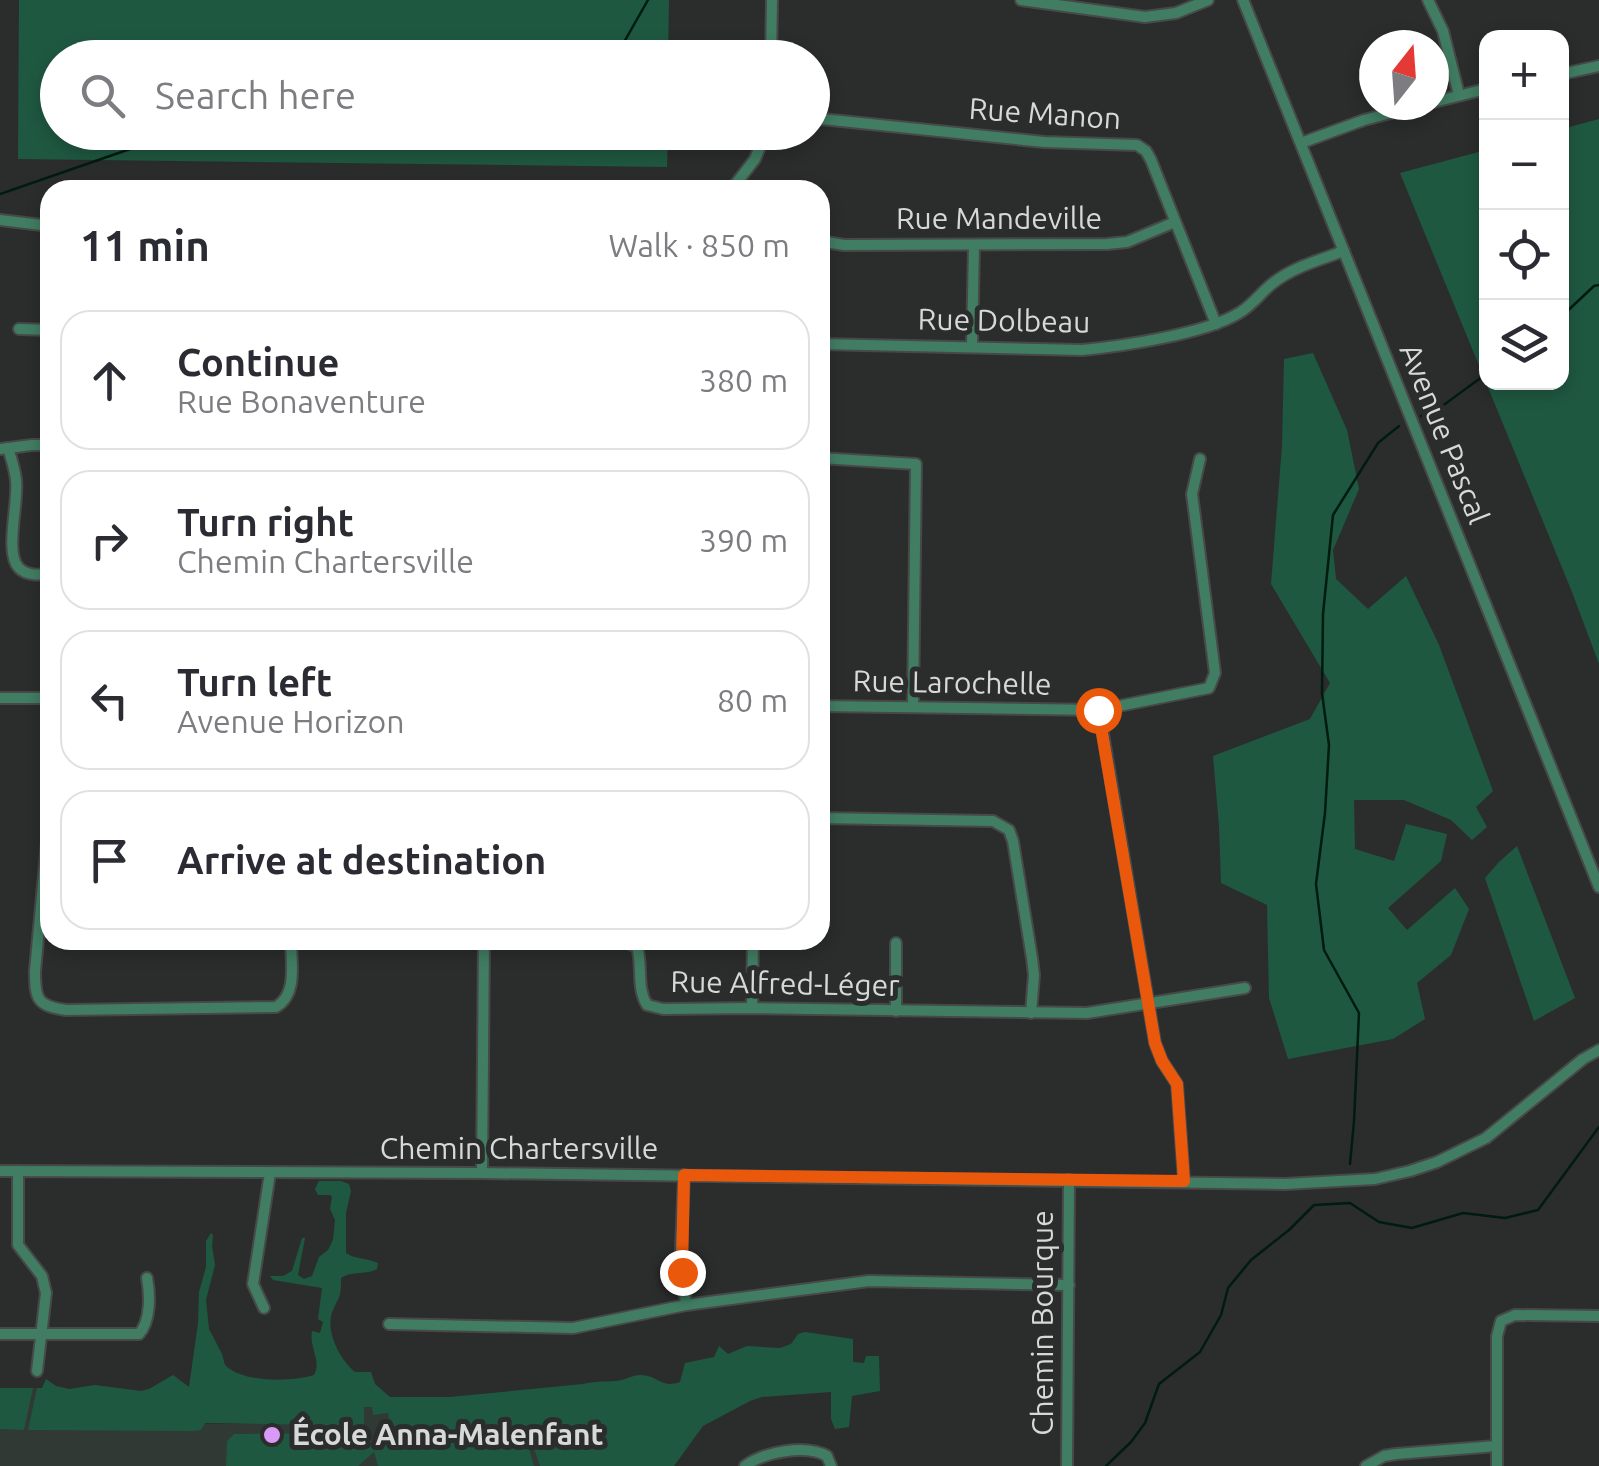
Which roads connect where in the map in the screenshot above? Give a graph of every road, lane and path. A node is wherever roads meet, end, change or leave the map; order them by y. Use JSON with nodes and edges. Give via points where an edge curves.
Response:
{"nodes":[{"id":1,"x":772,"y":0,"type":"edge"},
{"id":2,"x":1021,"y":0,"type":"edge"},
{"id":3,"x":1208,"y":0,"type":"edge"},
{"id":4,"x":1244,"y":0,"type":"edge"},
{"id":5,"x":1428,"y":0,"type":"edge"},
{"id":6,"x":771,"y":40,"type":"edge"},
{"id":7,"x":1599,"y":66,"type":"edge"},
{"id":8,"x":1569,"y":72,"type":"edge"},
{"id":9,"x":1479,"y":91,"type":"edge"},
{"id":10,"x":1459,"y":95,"type":"junction"},
{"id":11,"x":1449,"y":98,"type":"edge"},
{"id":12,"x":830,"y":120,"type":"edge"},
{"id":13,"x":1364,"y":120,"type":"edge"},
{"id":14,"x":1301,"y":144,"type":"junction"},
{"id":15,"x":759,"y":150,"type":"edge"},
{"id":16,"x":741,"y":180,"type":"edge"},
{"id":17,"x":0,"y":220,"type":"edge"},
{"id":18,"x":1174,"y":222,"type":"junction"},
{"id":19,"x":40,"y":225,"type":"edge"},
{"id":20,"x":830,"y":243,"type":"edge"},
{"id":21,"x":974,"y":245,"type":"junction"},
{"id":22,"x":1344,"y":251,"type":"junction"},
{"id":23,"x":1216,"y":324,"type":"junction"},
{"id":24,"x":19,"y":329,"type":"dead end"},
{"id":25,"x":40,"y":330,"type":"edge"},
{"id":26,"x":830,"y":344,"type":"edge"},
{"id":27,"x":972,"y":346,"type":"junction"},
{"id":28,"x":40,"y":445,"type":"edge"},
{"id":29,"x":4,"y":449,"type":"edge"},
{"id":30,"x":830,"y":459,"type":"edge"},
{"id":31,"x":1200,"y":459,"type":"dead end"},
{"id":32,"x":40,"y":575,"type":"edge"},
{"id":33,"x":0,"y":698,"type":"edge"},
{"id":34,"x":40,"y":698,"type":"edge"},
{"id":35,"x":830,"y":706,"type":"edge"},
{"id":36,"x":913,"y":708,"type":"junction"},
{"id":37,"x":1098,"y":710,"type":"junction"},
{"id":38,"x":830,"y":818,"type":"edge"},
{"id":39,"x":1599,"y":886,"type":"edge"},
{"id":40,"x":40,"y":930,"type":"edge"},
{"id":41,"x":896,"y":943,"type":"dead end"},
{"id":42,"x":290,"y":950,"type":"edge"},
{"id":43,"x":484,"y":950,"type":"edge"},
{"id":44,"x":638,"y":950,"type":"edge"},
{"id":45,"x":753,"y":950,"type":"edge"},
{"id":46,"x":1245,"y":988,"type":"dead end"},
{"id":47,"x":1148,"y":1004,"type":"junction"},
{"id":48,"x":752,"y":1008,"type":"junction"},
{"id":49,"x":896,"y":1011,"type":"junction"},
{"id":50,"x":1031,"y":1012,"type":"junction"},
{"id":51,"x":1599,"y":1050,"type":"edge"},
{"id":52,"x":0,"y":1171,"type":"edge"},
{"id":53,"x":18,"y":1171,"type":"junction"},
{"id":54,"x":270,"y":1173,"type":"junction"},
{"id":55,"x":482,"y":1173,"type":"junction"},
{"id":56,"x":684,"y":1175,"type":"junction"},
{"id":57,"x":1069,"y":1180,"type":"junction"},
{"id":58,"x":1184,"y":1181,"type":"junction"},
{"id":59,"x":147,"y":1278,"type":"dead end"},
{"id":60,"x":1069,"y":1285,"type":"junction"},
{"id":61,"x":686,"y":1305,"type":"junction"},
{"id":62,"x":264,"y":1308,"type":"dead end"},
{"id":63,"x":1599,"y":1316,"type":"edge"},
{"id":64,"x":389,"y":1324,"type":"dead end"},
{"id":65,"x":0,"y":1334,"type":"edge"},
{"id":66,"x":42,"y":1334,"type":"junction"},
{"id":67,"x":37,"y":1371,"type":"dead end"},
{"id":68,"x":1496,"y":1446,"type":"junction"},
{"id":69,"x":745,"y":1466,"type":"edge"},
{"id":70,"x":831,"y":1466,"type":"edge"},
{"id":71,"x":1068,"y":1466,"type":"edge"},
{"id":72,"x":1366,"y":1466,"type":"edge"},
{"id":73,"x":1497,"y":1466,"type":"edge"}],
"edges":[{"from":1,"to":6,"type":"street"},
{"from":2,"to":3,"type":"street","via":[[1145,17]]},
{"from":4,"to":14,"type":"street","name":"Avenue Pascal"},
{"from":5,"to":10,"type":"street"},
{"from":7,"to":8,"type":"street"},
{"from":9,"to":10,"type":"street"},
{"from":10,"to":11,"type":"street"},
{"from":12,"to":18,"type":"street","name":"Rue Manon","via":[[1137,145],[1151,160]]},
{"from":13,"to":14,"type":"street"},
{"from":14,"to":22,"type":"street","name":"Avenue Pascal"},
{"from":15,"to":16,"type":"street"},
{"from":17,"to":19,"type":"street"},
{"from":18,"to":21,"type":"street","name":"Rue Mandeville","via":[[1126,242]]},
{"from":18,"to":23,"type":"street","name":"Rue Manon"},
{"from":20,"to":21,"type":"street","name":"Rue Mandeville"},
{"from":21,"to":27,"type":"street"},
{"from":22,"to":23,"type":"street","name":"Rue Dolbeau","via":[[1294,270]]},
{"from":22,"to":39,"type":"street","name":"Avenue Pascal"},
{"from":23,"to":27,"type":"street","name":"Rue Dolbeau","via":[[1082,350]]},
{"from":24,"to":25,"type":"street"},
{"from":26,"to":27,"type":"street","name":"Rue Dolbeau"},
{"from":28,"to":29,"type":"street"},
{"from":29,"to":32,"type":"street","via":[[16,480],[11,552],[18,567]]},
{"from":30,"to":36,"type":"street","via":[[916,464]]},
{"from":31,"to":37,"type":"street","name":"Rue Larochelle","via":[[1192,494],[1213,682],[1201,691]]},
{"from":33,"to":34,"type":"street"},
{"from":35,"to":36,"type":"street","name":"Rue Larochelle"},
{"from":36,"to":37,"type":"street","name":"Rue Larochelle"},
{"from":37,"to":47,"type":"street"},
{"from":38,"to":50,"type":"street","via":[[1004,825],[1013,840],[1032,958]]},
{"from":40,"to":42,"type":"street","via":[[35,990],[50,1008],[276,1007],[290,988]]},
{"from":41,"to":49,"type":"street"},
{"from":43,"to":55,"type":"street"},
{"from":44,"to":48,"type":"street","name":"Rue Alfred-Léger","via":[[640,994],[647,1004],[663,1010]]},
{"from":45,"to":48,"type":"street"},
{"from":46,"to":47,"type":"street","name":"Rue Alfred-Léger"},
{"from":47,"to":50,"type":"street","name":"Rue Alfred-Léger"},
{"from":47,"to":58,"type":"street","via":[[1155,1043],[1177,1084]]},
{"from":48,"to":49,"type":"street","name":"Rue Alfred-Léger"},
{"from":49,"to":50,"type":"street","name":"Rue Alfred-Léger"},
{"from":51,"to":58,"type":"street","name":"Chemin Chartersville","via":[[1486,1138],[1410,1171],[1324,1182]]},
{"from":52,"to":53,"type":"street","name":"Chemin Chartersville"},
{"from":53,"to":54,"type":"street","name":"Chemin Chartersville"},
{"from":53,"to":66,"type":"street","via":[[18,1245],[46,1282]]},
{"from":54,"to":55,"type":"street","name":"Chemin Chartersville"},
{"from":54,"to":62,"type":"street","via":[[253,1284]]},
{"from":55,"to":56,"type":"street","name":"Chemin Chartersville"},
{"from":56,"to":57,"type":"street","name":"Chemin Chartersville"},
{"from":56,"to":61,"type":"street"},
{"from":57,"to":58,"type":"street","name":"Chemin Chartersville"},
{"from":57,"to":60,"type":"street","name":"Chemin Bourque"},
{"from":59,"to":66,"type":"street","via":[[139,1334]]},
{"from":60,"to":61,"type":"street","via":[[869,1281]]},
{"from":60,"to":71,"type":"street","name":"Chemin Bourque"},
{"from":61,"to":64,"type":"street","via":[[573,1328]]},
{"from":63,"to":68,"type":"street","via":[[1515,1315],[1501,1321]]},
{"from":65,"to":66,"type":"street"},
{"from":66,"to":67,"type":"street"},
{"from":68,"to":72,"type":"street","via":[[1396,1454]]},
{"from":68,"to":73,"type":"street"},
{"from":69,"to":70,"type":"street","via":[[764,1456],[813,1450]]}]}
